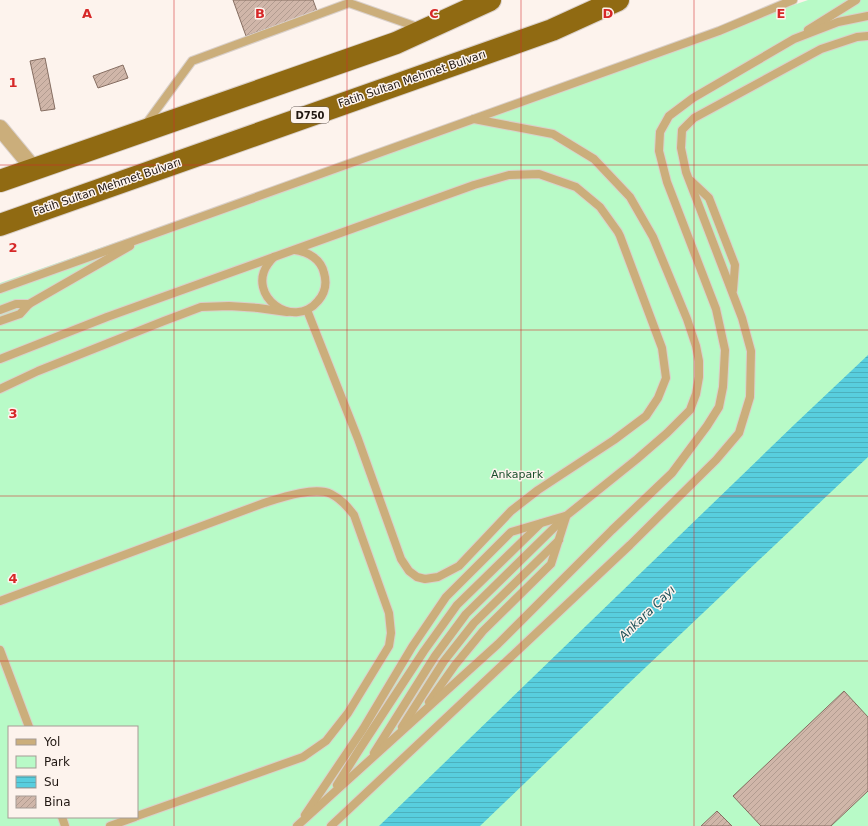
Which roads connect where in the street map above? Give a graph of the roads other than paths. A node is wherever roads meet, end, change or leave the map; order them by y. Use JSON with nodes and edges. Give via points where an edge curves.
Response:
{"nodes":[{"id":1,"x":490,"y":0,"type":"edge"},
{"id":2,"x":618,"y":0,"type":"edge"},
{"id":3,"x":793,"y":0,"type":"edge"},
{"id":4,"x":856,"y":0,"type":"edge"},
{"id":5,"x":868,"y":16,"type":"edge"},
{"id":6,"x":424,"y":30,"type":"junction"},
{"id":7,"x":868,"y":36,"type":"edge"},
{"id":8,"x":794,"y":39,"type":"junction"},
{"id":9,"x":474,"y":119,"type":"junction"},
{"id":10,"x":0,"y":128,"type":"edge"},
{"id":11,"x":140,"y":132,"type":"junction"},
{"id":12,"x":34,"y":169,"type":"junction"},
{"id":13,"x":688,"y":178,"type":"junction"},
{"id":14,"x":0,"y":181,"type":"edge"},
{"id":15,"x":0,"y":225,"type":"edge"},
{"id":16,"x":150,"y":235,"type":"junction"},
{"id":17,"x":294,"y":249,"type":"junction"},
{"id":18,"x":275,"y":256,"type":"junction"},
{"id":19,"x":0,"y":289,"type":"edge"},
{"id":20,"x":733,"y":295,"type":"junction"},
{"id":21,"x":29,"y":304,"type":"junction"},
{"id":22,"x":0,"y":310,"type":"edge"},
{"id":23,"x":307,"y":310,"type":"junction"},
{"id":24,"x":287,"y":312,"type":"junction"},
{"id":25,"x":0,"y":321,"type":"edge"},
{"id":26,"x":0,"y":359,"type":"edge"},
{"id":27,"x":0,"y":388,"type":"edge"},
{"id":28,"x":566,"y":516,"type":"junction"},
{"id":29,"x":540,"y":523,"type":"junction"},
{"id":30,"x":559,"y":540,"type":"junction"},
{"id":31,"x":0,"y":601,"type":"edge"},
{"id":32,"x":0,"y":650,"type":"edge"},
{"id":33,"x":422,"y":713,"type":"junction"},
{"id":34,"x":29,"y":726,"type":"edge"},
{"id":35,"x":396,"y":737,"type":"junction"},
{"id":36,"x":370,"y":760,"type":"junction"},
{"id":37,"x":331,"y":795,"type":"junction"},
{"id":38,"x":138,"y":816,"type":"edge"},
{"id":39,"x":133,"y":818,"type":"edge"},
{"id":40,"x":110,"y":826,"type":"edge"},
{"id":41,"x":298,"y":826,"type":"edge"},
{"id":42,"x":331,"y":826,"type":"edge"}],
"edges":[{"from":1,"to":6,"type":"highway"},
{"from":2,"to":15,"type":"highway","name":"Fatih Sultan Mehmet Bulvarı","number":"D750","via":[[552,30]]},
{"from":3,"to":9,"type":"lane","via":[[719,31]]},
{"from":4,"to":8,"type":"lane"},
{"from":5,"to":8,"type":"lane","via":[[838,22]]},
{"from":6,"to":11,"type":"highway","via":[[396,43]]},
{"from":6,"to":11,"type":"lane","via":[[349,3],[192,61]]},
{"from":7,"to":13,"type":"lane","via":[[821,49],[694,118],[682,130],[681,148]]},
{"from":8,"to":33,"type":"lane","via":[[693,98],[669,116],[660,132],[659,151],[667,182],[716,309],[725,350],[719,407],[672,473],[498,644]]},
{"from":9,"to":16,"type":"lane"},
{"from":9,"to":28,"type":"lane","via":[[554,134],[594,159],[630,197],[652,237],[696,346],[700,377],[690,410],[637,459]]},
{"from":10,"to":12,"type":"street"},
{"from":11,"to":12,"type":"highway"},
{"from":12,"to":14,"type":"highway"},
{"from":13,"to":20,"type":"lane"},
{"from":13,"to":20,"type":"lane","via":[[709,198],[735,266]]},
{"from":16,"to":19,"type":"lane"},
{"from":16,"to":21,"type":"lane"},
{"from":17,"to":18,"type":"lane"},
{"from":17,"to":23,"type":"lane","via":[[311,255],[318,261],[324,269],[326,278],[321,297]]},
{"from":17,"to":23,"type":"lane","via":[[474,185],[509,175],[539,174],[576,187],[600,207],[618,232],[662,348],[666,378],[658,398],[646,416],[511,511],[459,566],[438,577],[425,579],[409,571],[401,559],[358,439]]},
{"from":18,"to":24,"type":"lane","via":[[264,273],[265,293],[270,302]]},
{"from":18,"to":26,"type":"lane"},
{"from":20,"to":42,"type":"lane","via":[[751,351],[750,397],[739,433],[716,460],[630,545]]},
{"from":21,"to":22,"type":"lane","via":[[16,304]]},
{"from":21,"to":25,"type":"lane","via":[[20,314]]},
{"from":23,"to":24,"type":"lane"},
{"from":24,"to":27,"type":"lane","via":[[229,306],[201,308],[38,370]]},
{"from":28,"to":29,"type":"lane"},
{"from":28,"to":30,"type":"lane"},
{"from":28,"to":36,"type":"lane","via":[[466,614],[435,656]]},
{"from":29,"to":37,"type":"lane","via":[[457,605],[424,651]]},
{"from":29,"to":41,"type":"lane","via":[[511,532],[446,597]]},
{"from":30,"to":33,"type":"lane","via":[[551,564],[483,631],[455,664]]},
{"from":30,"to":35,"type":"lane","via":[[470,629],[444,661]]},
{"from":31,"to":38,"type":"lane","via":[[287,496],[311,491],[330,493],[344,502],[354,514],[388,613],[391,633],[389,646],[348,713],[326,741],[303,757]]},
{"from":32,"to":34,"type":"lane"},
{"from":33,"to":35,"type":"lane"},
{"from":35,"to":36,"type":"lane"},
{"from":36,"to":37,"type":"lane"},
{"from":37,"to":41,"type":"lane"},
{"from":39,"to":40,"type":"lane"}]}
